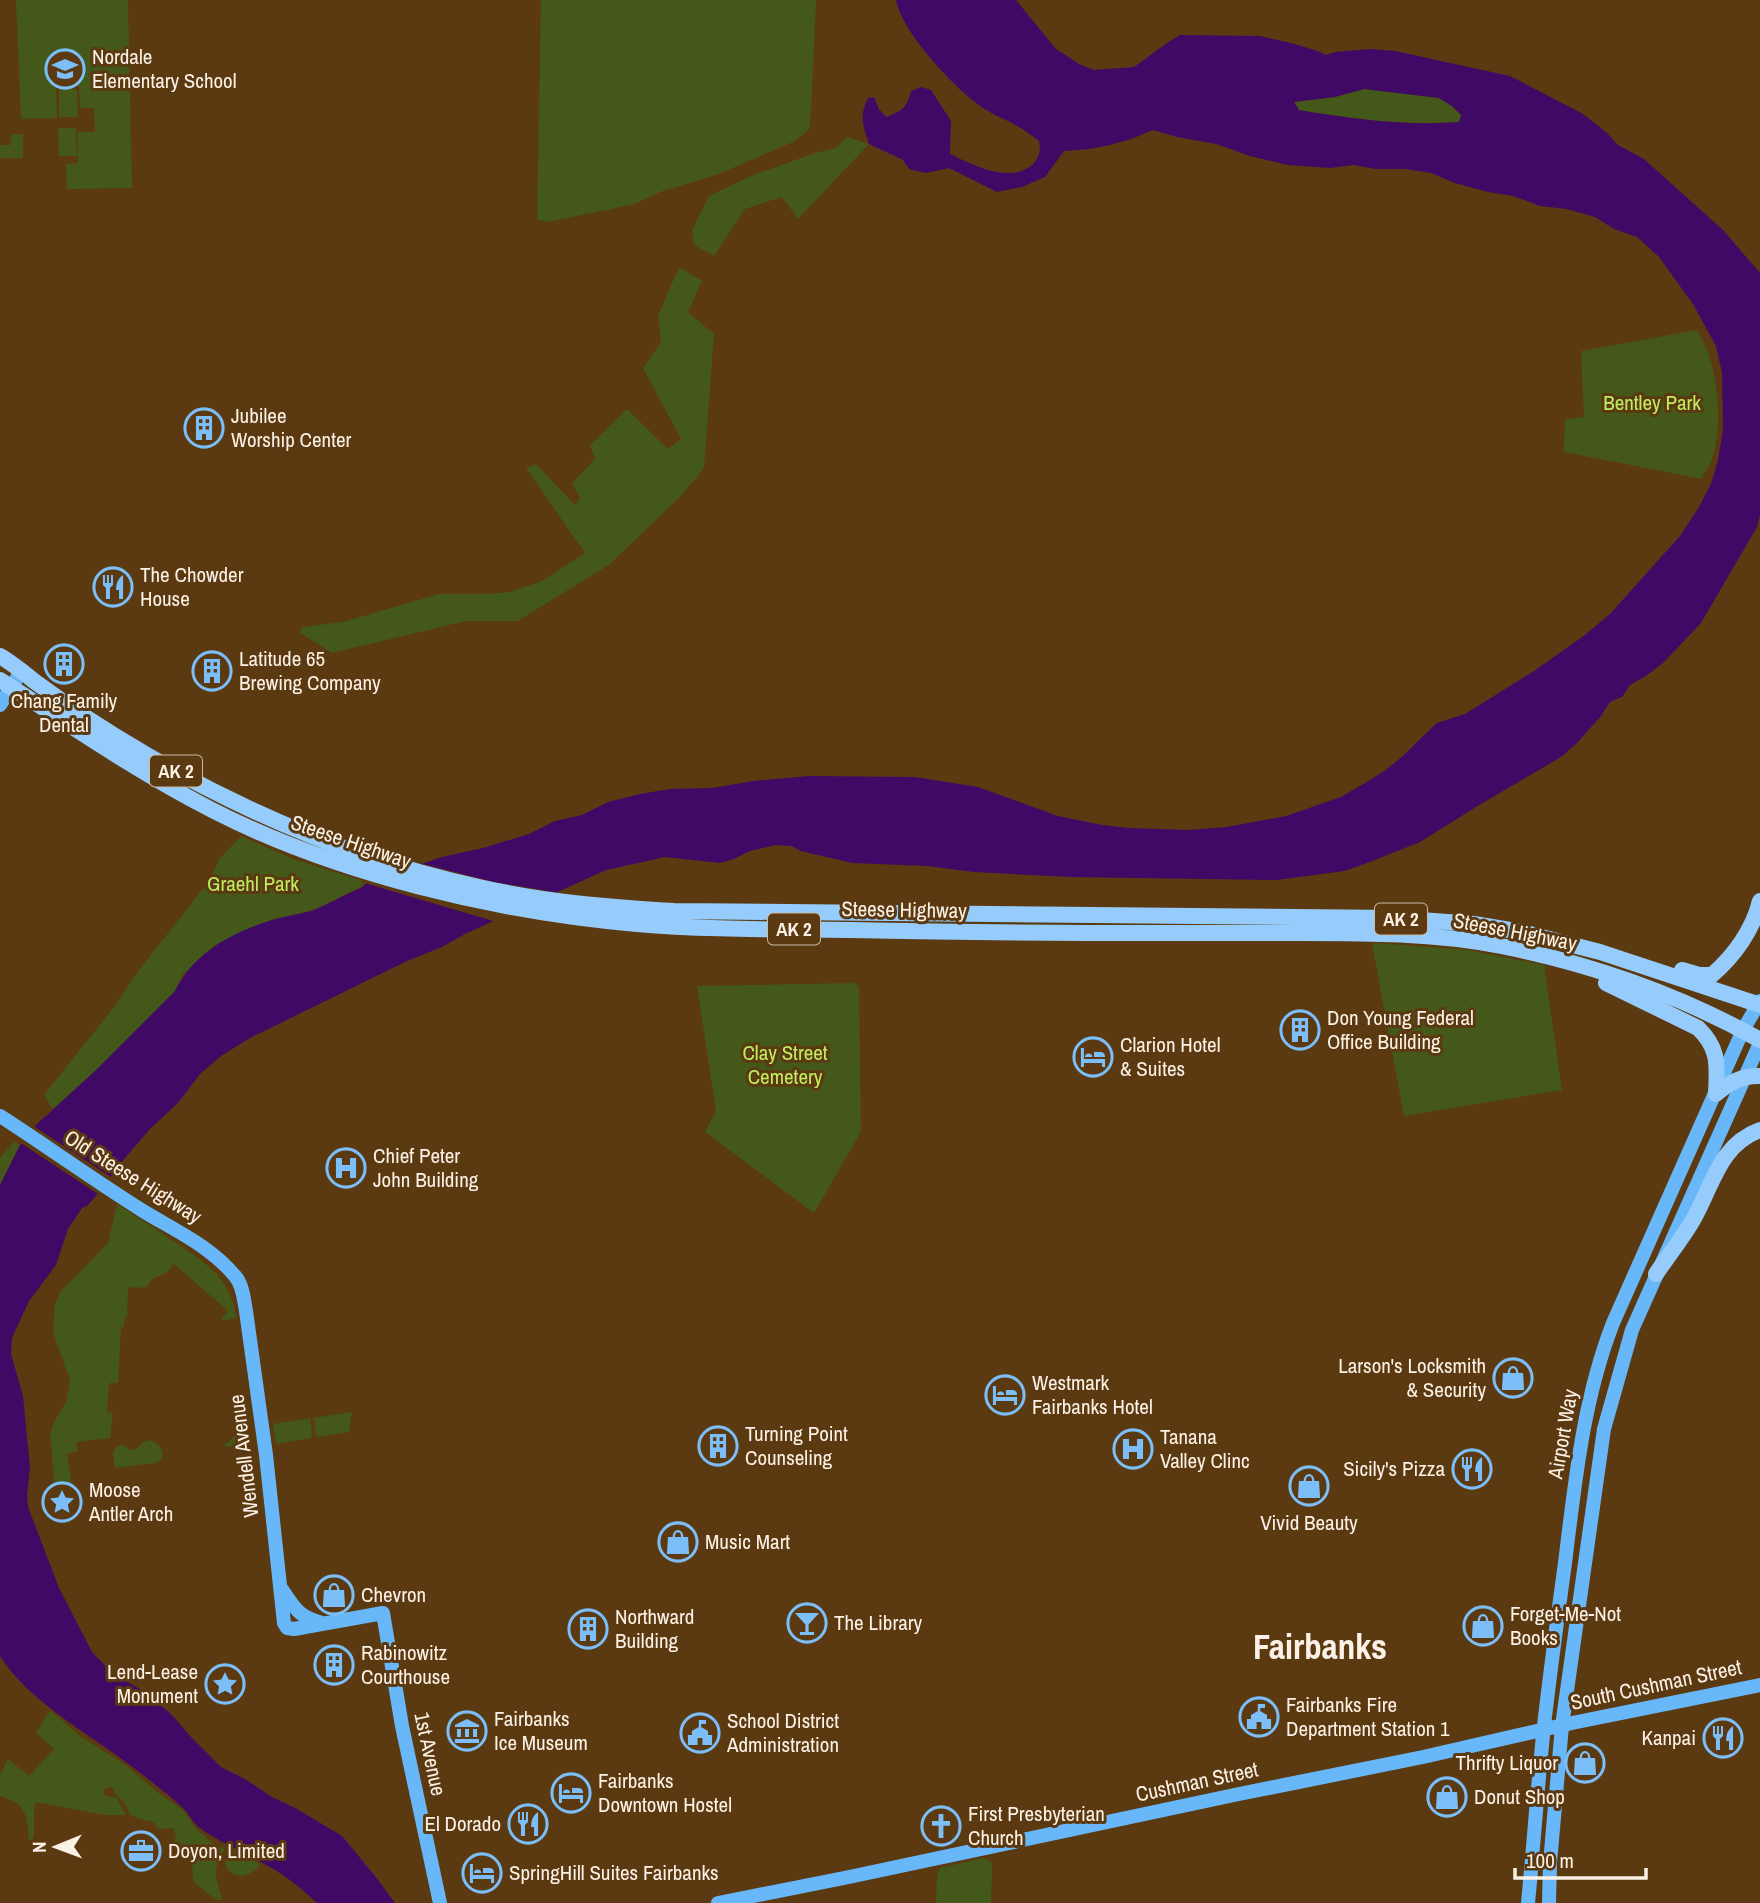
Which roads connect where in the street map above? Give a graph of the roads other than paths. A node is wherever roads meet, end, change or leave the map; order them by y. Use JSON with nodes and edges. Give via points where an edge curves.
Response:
{"nodes":[{"id":1,"x":3,"y":662,"type":"edge"},
{"id":2,"x":22,"y":670,"type":"junction"},
{"id":3,"x":5,"y":684,"type":"edge"},
{"id":4,"x":0,"y":705,"type":"edge"},
{"id":5,"x":1760,"y":901,"type":"edge"},
{"id":6,"x":1522,"y":932,"type":"junction"},
{"id":7,"x":1528,"y":952,"type":"junction"},
{"id":8,"x":1759,"y":1003,"type":"edge"},
{"id":9,"x":1743,"y":1030,"type":"junction"},
{"id":10,"x":1760,"y":1041,"type":"edge"},
{"id":11,"x":1752,"y":1076,"type":"edge"},
{"id":12,"x":1716,"y":1094,"type":"junction"},
{"id":13,"x":5,"y":1119,"type":"edge"},
{"id":14,"x":1760,"y":1130,"type":"edge"},
{"id":15,"x":1656,"y":1274,"type":"junction"},
{"id":16,"x":238,"y":1279,"type":"joint"},
{"id":17,"x":281,"y":1587,"type":"junction"},
{"id":18,"x":322,"y":1623,"type":"junction"},
{"id":19,"x":1760,"y":1685,"type":"edge"},
{"id":20,"x":1562,"y":1726,"type":"junction"},
{"id":21,"x":1544,"y":1731,"type":"junction"},
{"id":22,"x":440,"y":1903,"type":"edge"},
{"id":23,"x":718,"y":1903,"type":"edge"},
{"id":24,"x":1528,"y":1903,"type":"edge"},
{"id":25,"x":1549,"y":1903,"type":"edge"}],
"edges":[{"from":1,"to":2,"type":"highway","name":"Steese Highway","number":"AK 2"},
{"from":2,"to":3,"type":"main road"},
{"from":2,"to":6,"type":"highway","name":"Steese Highway","number":"AK 2","via":[[147,755],[234,801],[359,853],[480,888],[572,903],[674,911],[1394,918]]},
{"from":3,"to":4,"type":"main road"},
{"from":3,"to":7,"type":"highway","name":"Steese Highway","number":"AK 2","via":[[170,788],[298,848],[418,886],[556,914],[702,928],[1354,933],[1498,945]]},
{"from":5,"to":6,"type":"highway","via":[[1742,941],[1712,975],[1684,971],[1595,943]]},
{"from":6,"to":8,"type":"highway","name":"Steese Highway","number":"AK 2"},
{"from":7,"to":9,"type":"highway","name":"Steese Highway","number":"AK 2","via":[[1642,985]]},
{"from":7,"to":12,"type":"highway","via":[[1618,988],[1698,1028],[1716,1055]]},
{"from":8,"to":9,"type":"main road","name":"Airport Way"},
{"from":9,"to":10,"type":"highway","name":"Steese Highway","number":"AK 2"},
{"from":9,"to":12,"type":"main road","name":"Airport Way"},
{"from":10,"to":11,"type":"main road","name":"Airport Way"},
{"from":11,"to":12,"type":"highway","via":[[1726,1085]]},
{"from":11,"to":15,"type":"main road","name":"Airport Way"},
{"from":12,"to":21,"type":"main road","name":"Airport Way","via":[[1602,1351],[1584,1423]]},
{"from":13,"to":16,"type":"main road","name":"Old Steese Highway","via":[[181,1232]]},
{"from":14,"to":15,"type":"highway","via":[[1735,1144]]},
{"from":15,"to":20,"type":"main road","name":"Airport Way","via":[[1632,1330],[1604,1429]]},
{"from":16,"to":17,"type":"main road","name":"Wendell Avenue","via":[[248,1325]]},
{"from":17,"to":18,"type":"main road","via":[[300,1615]]},
{"from":17,"to":18,"type":"main road","name":"Wendell Avenue","via":[[287,1628]]},
{"from":18,"to":22,"type":"main road","name":"1st Avenue","via":[[383,1613]]},
{"from":19,"to":20,"type":"main road","name":"South Cushman Street"},
{"from":20,"to":21,"type":"main road","name":"Cushman Street"},
{"from":20,"to":25,"type":"main road","name":"Airport Way"},
{"from":21,"to":23,"type":"main road","name":"Cushman Street"},
{"from":21,"to":24,"type":"main road","name":"Airport Way"}]}
